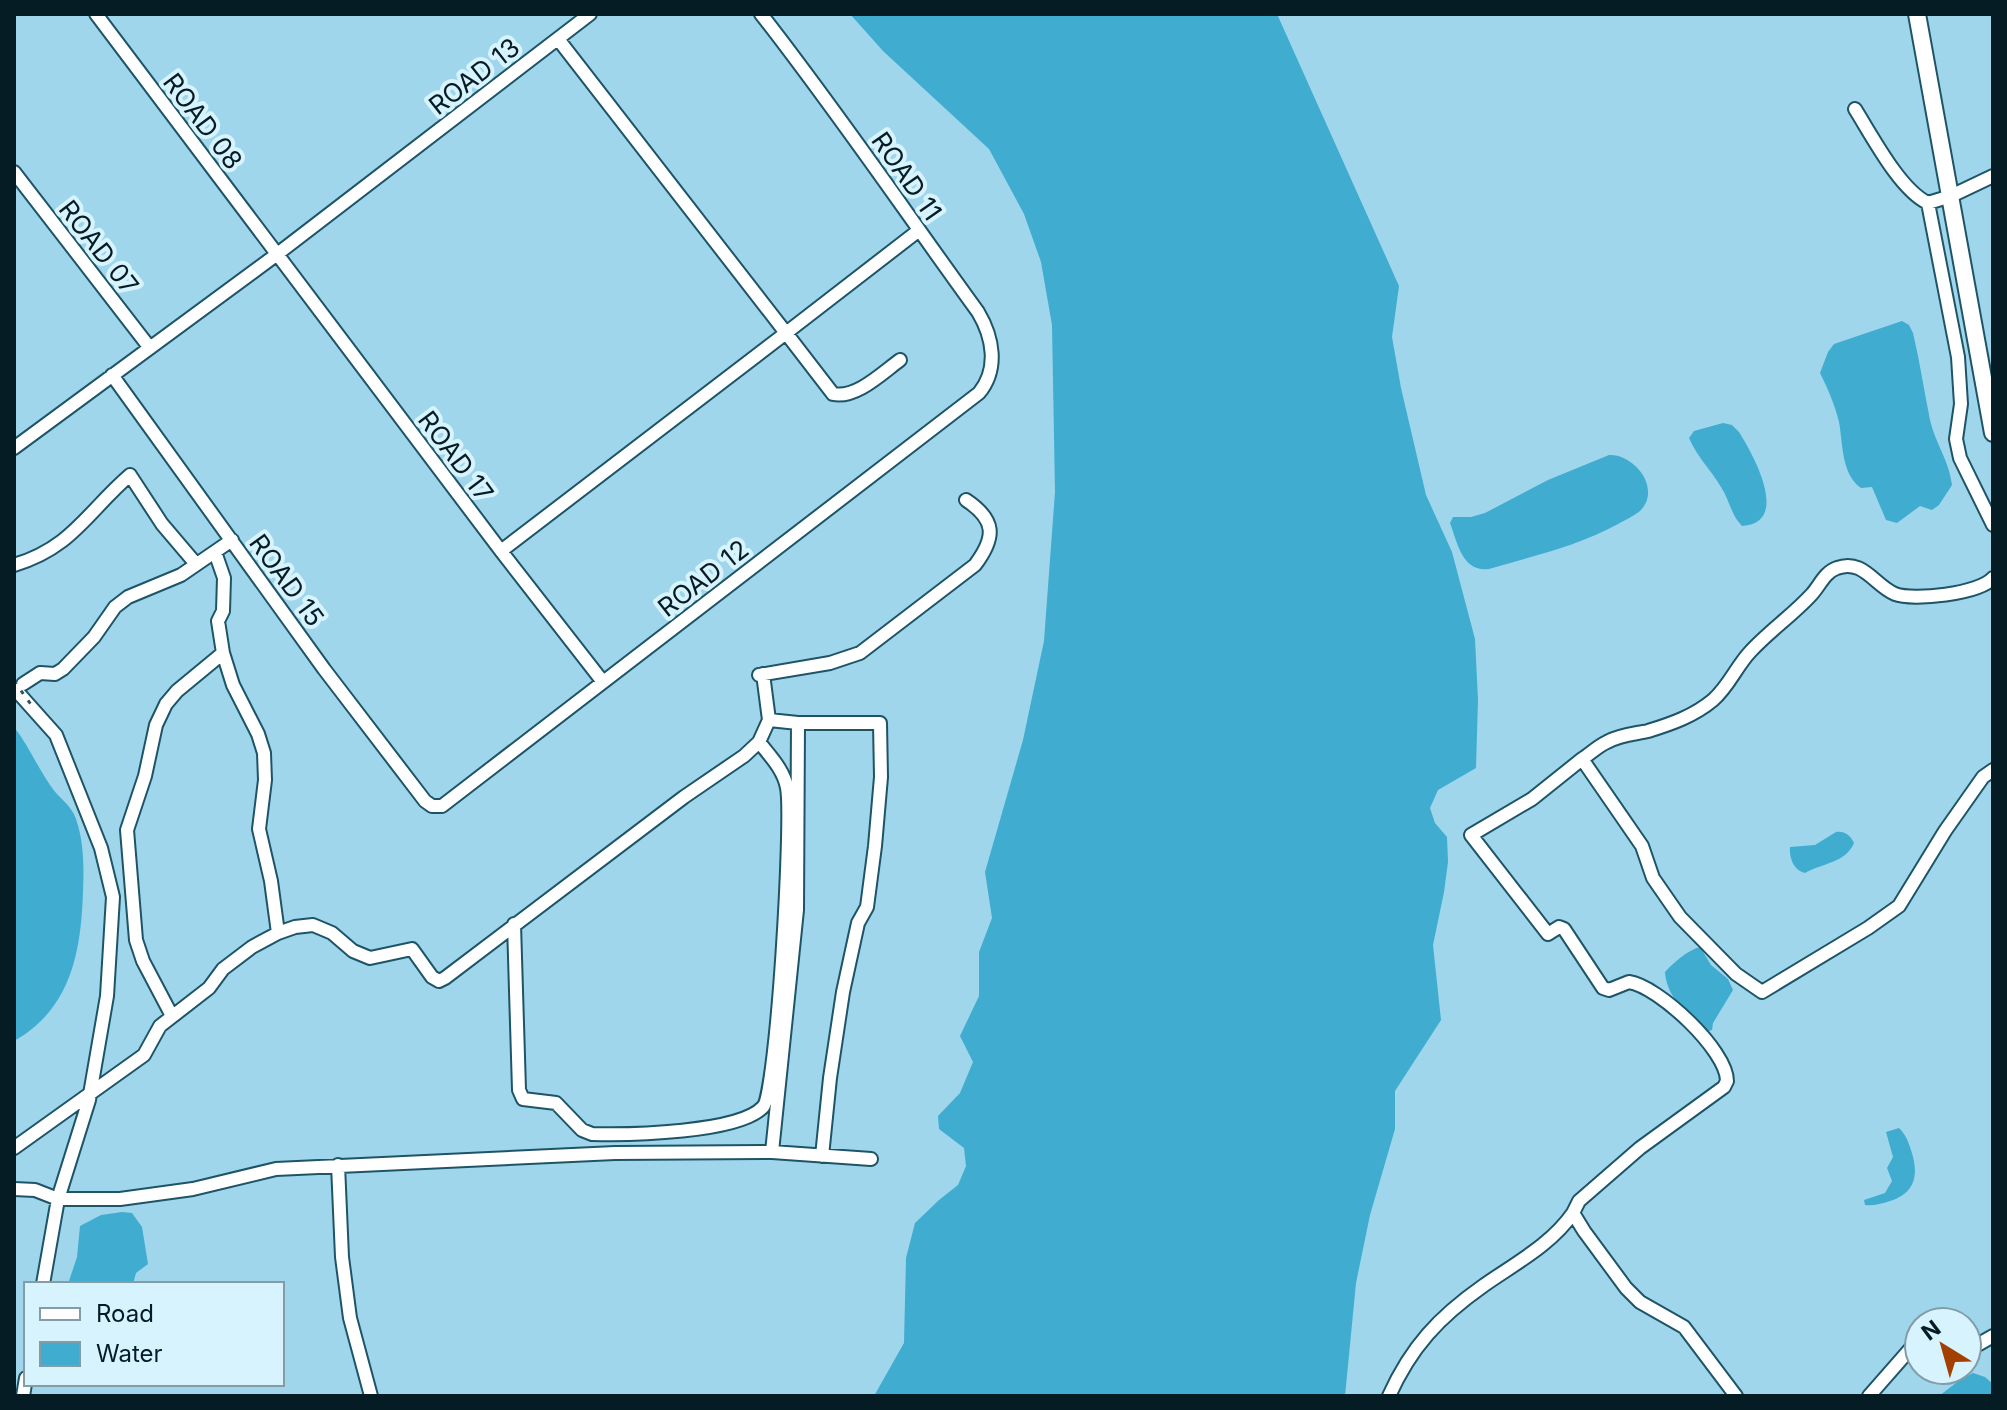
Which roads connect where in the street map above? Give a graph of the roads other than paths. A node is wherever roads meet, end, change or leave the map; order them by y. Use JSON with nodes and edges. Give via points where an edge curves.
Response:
{"nodes":[{"id":1,"x":96,"y":14,"type":"edge"},
{"id":2,"x":761,"y":14,"type":"edge"},
{"id":3,"x":1917,"y":14,"type":"edge"},
{"id":4,"x":584,"y":16,"type":"edge"},
{"id":5,"x":558,"y":39,"type":"junction"},
{"id":6,"x":1855,"y":109,"type":"dead end"},
{"id":7,"x":14,"y":172,"type":"edge"},
{"id":8,"x":1993,"y":176,"type":"edge"},
{"id":9,"x":1951,"y":196,"type":"junction"},
{"id":10,"x":1928,"y":203,"type":"junction"},
{"id":11,"x":918,"y":231,"type":"junction"},
{"id":12,"x":276,"y":255,"type":"junction"},
{"id":13,"x":786,"y":333,"type":"junction"},
{"id":14,"x":150,"y":348,"type":"junction"},
{"id":15,"x":900,"y":360,"type":"dead end"},
{"id":16,"x":992,"y":373,"type":"joint"},
{"id":17,"x":112,"y":375,"type":"junction"},
{"id":18,"x":1993,"y":433,"type":"edge"},
{"id":19,"x":14,"y":448,"type":"edge"},
{"id":20,"x":966,"y":500,"type":"dead end"},
{"id":21,"x":1993,"y":525,"type":"edge"},
{"id":22,"x":232,"y":540,"type":"junction"},
{"id":23,"x":501,"y":551,"type":"junction"},
{"id":24,"x":215,"y":552,"type":"junction"},
{"id":25,"x":196,"y":564,"type":"junction"},
{"id":26,"x":14,"y":565,"type":"edge"},
{"id":27,"x":1993,"y":578,"type":"edge"},
{"id":28,"x":223,"y":653,"type":"junction"},
{"id":29,"x":603,"y":682,"type":"junction"},
{"id":30,"x":18,"y":686,"type":"edge"},
{"id":31,"x":769,"y":720,"type":"junction"},
{"id":32,"x":798,"y":723,"type":"junction"},
{"id":33,"x":759,"y":742,"type":"junction"},
{"id":34,"x":1582,"y":759,"type":"junction"},
{"id":35,"x":1993,"y":770,"type":"edge"},
{"id":36,"x":432,"y":806,"type":"joint"},
{"id":37,"x":514,"y":924,"type":"junction"},
{"id":38,"x":278,"y":933,"type":"junction"},
{"id":39,"x":172,"y":1016,"type":"junction"},
{"id":40,"x":90,"y":1096,"type":"junction"},
{"id":41,"x":14,"y":1148,"type":"edge"},
{"id":42,"x":772,"y":1152,"type":"junction"},
{"id":43,"x":822,"y":1156,"type":"junction"},
{"id":44,"x":871,"y":1159,"type":"dead end"},
{"id":45,"x":338,"y":1165,"type":"junction"},
{"id":46,"x":14,"y":1189,"type":"edge"},
{"id":47,"x":58,"y":1199,"type":"junction"},
{"id":48,"x":1573,"y":1213,"type":"junction"},
{"id":49,"x":43,"y":1282,"type":"edge"},
{"id":50,"x":1903,"y":1357,"type":"edge"},
{"id":51,"x":371,"y":1396,"type":"edge"},
{"id":52,"x":1389,"y":1396,"type":"edge"},
{"id":53,"x":1736,"y":1396,"type":"edge"},
{"id":54,"x":1869,"y":1396,"type":"edge"}],
"edges":[{"from":1,"to":12,"type":"street","name":"ROAD 08"},
{"from":2,"to":11,"type":"street","name":"ROAD 11"},
{"from":3,"to":9,"type":"main road"},
{"from":4,"to":5,"type":"street","name":"ROAD 13"},
{"from":5,"to":12,"type":"street","name":"ROAD 13"},
{"from":5,"to":13,"type":"street"},
{"from":6,"to":10,"type":"street","via":[[1891,165],[1918,199]]},
{"from":7,"to":14,"type":"street","name":"ROAD 07"},
{"from":8,"to":9,"type":"street"},
{"from":9,"to":10,"type":"street"},
{"from":9,"to":18,"type":"main road"},
{"from":10,"to":21,"type":"street","via":[[1958,357],[1961,404],[1956,439]]},
{"from":11,"to":13,"type":"street"},
{"from":11,"to":16,"type":"street","name":"ROAD 11","via":[[986,326]]},
{"from":12,"to":14,"type":"street","name":"ROAD 13"},
{"from":12,"to":23,"type":"street","name":"ROAD 17"},
{"from":13,"to":15,"type":"street","via":[[833,394],[861,387]]},
{"from":13,"to":23,"type":"street"},
{"from":14,"to":17,"type":"street","name":"ROAD 13"},
{"from":16,"to":29,"type":"street","name":"ROAD 12","via":[[979,393]]},
{"from":17,"to":19,"type":"street","name":"ROAD 13"},
{"from":17,"to":22,"type":"street","name":"ROAD 15"},
{"from":20,"to":31,"type":"street","via":[[990,524],[987,550],[975,565],[860,653],[761,674]]},
{"from":22,"to":24,"type":"street"},
{"from":22,"to":36,"type":"street","name":"ROAD 15"},
{"from":23,"to":29,"type":"street","name":"ROAD 17"},
{"from":24,"to":25,"type":"street"},
{"from":24,"to":28,"type":"street","via":[[224,578],[218,621]]},
{"from":25,"to":26,"type":"street","via":[[130,475],[64,540]]},
{"from":25,"to":30,"type":"street","via":[[115,607],[63,669],[40,673]]},
{"from":27,"to":34,"type":"street","via":[[1961,593],[1909,598],[1891,593],[1853,565],[1836,568],[1751,650],[1714,699],[1692,715],[1606,742]]},
{"from":28,"to":38,"type":"street","via":[[264,753],[259,829]]},
{"from":28,"to":39,"type":"street","via":[[166,704],[127,830],[136,940]]},
{"from":29,"to":36,"type":"street","name":"ROAD 12","via":[[442,806]]},
{"from":30,"to":40,"type":"street","via":[[56,735],[101,848],[113,897],[107,996]]},
{"from":31,"to":32,"type":"street"},
{"from":31,"to":33,"type":"street"},
{"from":32,"to":42,"type":"street","via":[[797,910]]},
{"from":32,"to":43,"type":"street","via":[[880,723],[881,777],[867,907],[858,923],[843,992]]},
{"from":33,"to":37,"type":"street"},
{"from":33,"to":37,"type":"street","via":[[788,790],[788,838],[770,1087],[766,1105],[755,1114],[729,1124],[592,1134],[556,1103],[523,1099]]},
{"from":34,"to":35,"type":"street","via":[[1642,846],[1653,878],[1680,917],[1726,965],[1762,992],[1899,906],[1945,831]]},
{"from":34,"to":48,"type":"street","via":[[1532,799],[1471,835],[1548,934],[1564,929],[1603,988],[1629,982],[1648,989],[1702,1037],[1720,1059],[1727,1081],[1640,1148],[1579,1201]]},
{"from":37,"to":38,"type":"street","via":[[439,981],[412,949],[370,958],[313,925]]},
{"from":38,"to":39,"type":"street","via":[[231,961],[209,988]]},
{"from":39,"to":40,"type":"street","via":[[154,1033],[144,1055]]},
{"from":40,"to":41,"type":"street"},
{"from":40,"to":47,"type":"street"},
{"from":42,"to":43,"type":"street"},
{"from":42,"to":45,"type":"street"},
{"from":43,"to":44,"type":"street"},
{"from":45,"to":47,"type":"street","via":[[276,1169],[156,1196]]},
{"from":45,"to":51,"type":"street","via":[[350,1318]]},
{"from":46,"to":47,"type":"street"},
{"from":47,"to":49,"type":"street"},
{"from":48,"to":52,"type":"street","via":[[1551,1238],[1437,1324],[1410,1354]]},
{"from":48,"to":53,"type":"street","via":[[1626,1288],[1684,1327]]},
{"from":50,"to":54,"type":"street"}]}
